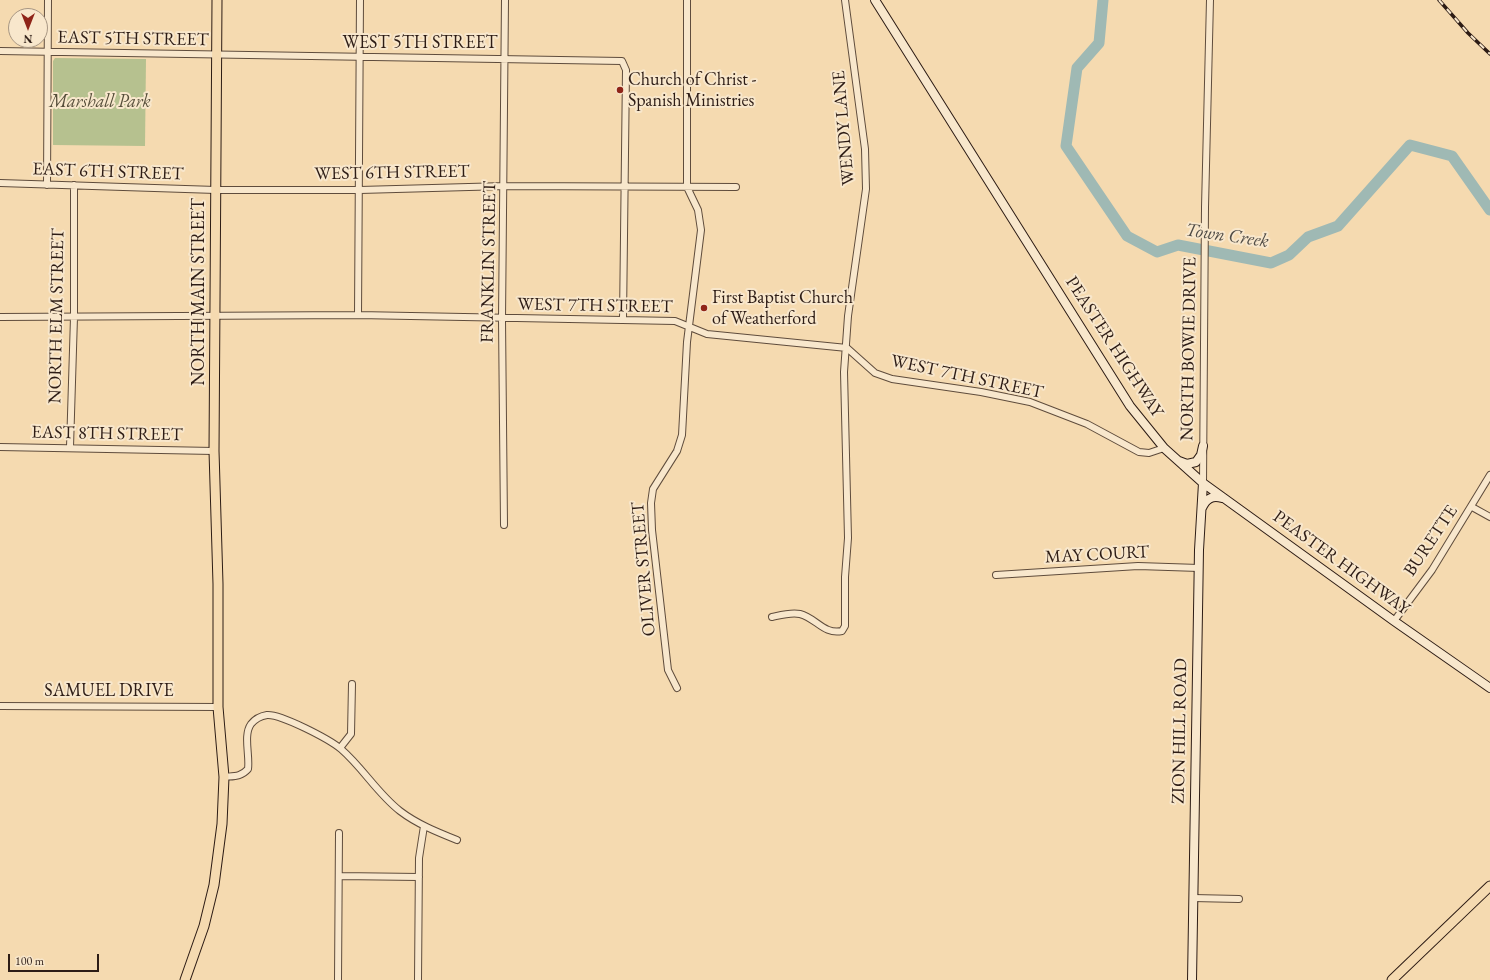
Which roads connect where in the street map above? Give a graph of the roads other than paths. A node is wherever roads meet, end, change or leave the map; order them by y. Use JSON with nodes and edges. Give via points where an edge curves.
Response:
{"nodes":[{"id":1,"x":48,"y":0,"type":"edge"},
{"id":2,"x":218,"y":0,"type":"edge"},
{"id":3,"x":360,"y":0,"type":"edge"},
{"id":4,"x":505,"y":0,"type":"edge"},
{"id":5,"x":687,"y":0,"type":"edge"},
{"id":6,"x":845,"y":0,"type":"edge"},
{"id":7,"x":875,"y":0,"type":"edge"},
{"id":8,"x":1210,"y":0,"type":"edge"},
{"id":9,"x":0,"y":52,"type":"edge"},
{"id":10,"x":47,"y":52,"type":"junction"},
{"id":11,"x":218,"y":55,"type":"junction"},
{"id":12,"x":359,"y":58,"type":"junction"},
{"id":13,"x":506,"y":58,"type":"junction"},
{"id":14,"x":0,"y":183,"type":"edge"},
{"id":15,"x":47,"y":185,"type":"junction"},
{"id":16,"x":74,"y":186,"type":"junction"},
{"id":17,"x":505,"y":186,"type":"junction"},
{"id":18,"x":624,"y":186,"type":"junction"},
{"id":19,"x":687,"y":187,"type":"junction"},
{"id":20,"x":736,"y":187,"type":"dead end"},
{"id":21,"x":216,"y":190,"type":"junction"},
{"id":22,"x":360,"y":190,"type":"junction"},
{"id":23,"x":358,"y":315,"type":"junction"},
{"id":24,"x":0,"y":317,"type":"edge"},
{"id":25,"x":74,"y":317,"type":"junction"},
{"id":26,"x":215,"y":317,"type":"junction"},
{"id":27,"x":502,"y":319,"type":"junction"},
{"id":28,"x":623,"y":319,"type":"junction"},
{"id":29,"x":690,"y":327,"type":"junction"},
{"id":30,"x":847,"y":348,"type":"junction"},
{"id":31,"x":1203,"y":446,"type":"junction"},
{"id":32,"x":0,"y":447,"type":"edge"},
{"id":33,"x":70,"y":447,"type":"junction"},
{"id":34,"x":1164,"y":448,"type":"junction"},
{"id":35,"x":214,"y":451,"type":"junction"},
{"id":36,"x":1177,"y":461,"type":"junction"},
{"id":37,"x":1490,"y":475,"type":"edge"},
{"id":38,"x":1203,"y":483,"type":"junction"},
{"id":39,"x":1224,"y":498,"type":"junction"},
{"id":40,"x":1472,"y":507,"type":"junction"},
{"id":41,"x":1201,"y":509,"type":"junction"},
{"id":42,"x":1490,"y":517,"type":"edge"},
{"id":43,"x":504,"y":525,"type":"dead end"},
{"id":44,"x":1199,"y":568,"type":"junction"},
{"id":45,"x":996,"y":575,"type":"dead end"},
{"id":46,"x":772,"y":617,"type":"dead end"},
{"id":47,"x":1394,"y":621,"type":"junction"},
{"id":48,"x":352,"y":684,"type":"dead end"},
{"id":49,"x":677,"y":688,"type":"dead end"},
{"id":50,"x":1490,"y":688,"type":"edge"},
{"id":51,"x":0,"y":706,"type":"edge"},
{"id":52,"x":218,"y":707,"type":"junction"},
{"id":53,"x":340,"y":748,"type":"junction"},
{"id":54,"x":224,"y":776,"type":"junction"},
{"id":55,"x":424,"y":826,"type":"junction"},
{"id":56,"x":339,"y":833,"type":"dead end"},
{"id":57,"x":456,"y":840,"type":"dead end"},
{"id":58,"x":339,"y":876,"type":"junction"},
{"id":59,"x":419,"y":877,"type":"junction"},
{"id":60,"x":1490,"y":886,"type":"edge"},
{"id":61,"x":1193,"y":898,"type":"junction"},
{"id":62,"x":1238,"y":899,"type":"dead end"},
{"id":63,"x":185,"y":980,"type":"edge"},
{"id":64,"x":338,"y":980,"type":"edge"},
{"id":65,"x":418,"y":980,"type":"edge"},
{"id":66,"x":1192,"y":980,"type":"edge"},
{"id":67,"x":1392,"y":980,"type":"edge"}],
"edges":[{"from":1,"to":10,"type":"street"},
{"from":2,"to":11,"type":"main road","name":"NORTH MAIN STREET"},
{"from":3,"to":12,"type":"street"},
{"from":4,"to":13,"type":"street","name":"FRANKLIN STREET"},
{"from":5,"to":19,"type":"street","name":"OLIVER STREET"},
{"from":6,"to":30,"type":"street","name":"WENDY LANE","via":[[865,149],[866,189],[848,316]]},
{"from":7,"to":34,"type":"main road","name":"PEASTER HIGHWAY","via":[[1130,406]]},
{"from":8,"to":31,"type":"street","name":"NORTH BOWIE DRIVE"},
{"from":9,"to":10,"type":"street","name":"EAST 5TH STREET"},
{"from":10,"to":11,"type":"street","name":"EAST 5TH STREET"},
{"from":10,"to":15,"type":"street"},
{"from":11,"to":12,"type":"street","name":"WEST 5TH STREET"},
{"from":11,"to":21,"type":"main road","name":"NORTH MAIN STREET"},
{"from":12,"to":13,"type":"street","name":"WEST 5TH STREET"},
{"from":12,"to":22,"type":"street"},
{"from":13,"to":17,"type":"street","name":"FRANKLIN STREET"},
{"from":13,"to":18,"type":"street","name":"WEST 5TH STREET","via":[[622,61],[626,70]]},
{"from":14,"to":15,"type":"street","name":"EAST 6TH STREET"},
{"from":15,"to":16,"type":"street","name":"EAST 6TH STREET"},
{"from":16,"to":21,"type":"street","name":"EAST 6TH STREET"},
{"from":16,"to":25,"type":"street","name":"NORTH ELM STREET"},
{"from":17,"to":18,"type":"street","name":"WEST 6TH STREET"},
{"from":17,"to":22,"type":"street","name":"WEST 6TH STREET"},
{"from":17,"to":27,"type":"street","name":"FRANKLIN STREET"},
{"from":18,"to":19,"type":"street","name":"WEST 6TH STREET"},
{"from":18,"to":28,"type":"street"},
{"from":19,"to":20,"type":"street","name":"WEST 6TH STREET"},
{"from":19,"to":29,"type":"street","name":"OLIVER STREET","via":[[698,210],[701,230]]},
{"from":21,"to":22,"type":"street","name":"WEST 6TH STREET"},
{"from":21,"to":26,"type":"main road","name":"NORTH MAIN STREET"},
{"from":22,"to":23,"type":"street"},
{"from":23,"to":26,"type":"street","name":"WEST 7TH STREET"},
{"from":23,"to":27,"type":"street","name":"WEST 7TH STREET"},
{"from":24,"to":25,"type":"street","name":"WEST 7TH STREET"},
{"from":25,"to":26,"type":"street","name":"WEST 7TH STREET"},
{"from":25,"to":33,"type":"street","name":"NORTH ELM STREET"},
{"from":26,"to":35,"type":"main road","name":"NORTH MAIN STREET"},
{"from":27,"to":28,"type":"street","name":"WEST 7TH STREET"},
{"from":27,"to":43,"type":"street","name":"FRANKLIN STREET"},
{"from":28,"to":29,"type":"street","name":"WEST 7TH STREET","via":[[675,321]]},
{"from":29,"to":30,"type":"street","name":"WEST 7TH STREET","via":[[706,334]]},
{"from":29,"to":49,"type":"street","name":"OLIVER STREET","via":[[683,386],[682,435],[677,451],[653,489],[651,503],[668,670]]},
{"from":30,"to":34,"type":"street","name":"WEST 7TH STREET","via":[[875,373],[1030,402],[1087,424],[1139,452],[1150,453]]},
{"from":30,"to":46,"type":"street","name":"WENDY LANE","via":[[844,372],[848,538],[845,626],[842,631],[836,632],[828,631],[808,617],[798,614]]},
{"from":31,"to":36,"type":"main road","via":[[1196,462],[1187,464]]},
{"from":31,"to":38,"type":"street","name":"NORTH BOWIE DRIVE"},
{"from":32,"to":33,"type":"street","name":"EAST 8TH STREET"},
{"from":33,"to":35,"type":"street","name":"EAST 8TH STREET"},
{"from":34,"to":36,"type":"main road","name":"PEASTER HIGHWAY"},
{"from":35,"to":52,"type":"main road","name":"NORTH MAIN STREET"},
{"from":36,"to":38,"type":"main road","name":"PEASTER HIGHWAY"},
{"from":37,"to":40,"type":"street","name":"BURETTE"},
{"from":38,"to":39,"type":"main road","name":"PEASTER HIGHWAY"},
{"from":38,"to":41,"type":"main road","name":"ZION HILL ROAD"},
{"from":39,"to":41,"type":"main road","via":[[1217,496],[1205,500]]},
{"from":39,"to":47,"type":"main road","name":"PEASTER HIGHWAY"},
{"from":40,"to":42,"type":"street"},
{"from":40,"to":47,"type":"street","name":"BURETTE","via":[[1432,570]]},
{"from":41,"to":44,"type":"main road","name":"ZION HILL ROAD"},
{"from":44,"to":45,"type":"street","name":"MAY COURT","via":[[1138,566]]},
{"from":44,"to":61,"type":"main road","name":"ZION HILL ROAD"},
{"from":47,"to":50,"type":"main road","name":"PEASTER HIGHWAY"},
{"from":48,"to":53,"type":"street","via":[[352,724],[350,734]]},
{"from":51,"to":52,"type":"street","name":"SAMUEL DRIVE"},
{"from":52,"to":54,"type":"main road","name":"NORTH MAIN STREET"},
{"from":53,"to":54,"type":"street","via":[[300,726],[268,715],[258,718],[248,729],[248,769],[238,776]]},
{"from":53,"to":55,"type":"street","via":[[383,796],[400,811]]},
{"from":54,"to":63,"type":"main road","name":"NORTH MAIN STREET","via":[[222,824],[214,885],[204,926]]},
{"from":55,"to":57,"type":"street"},
{"from":55,"to":59,"type":"street"},
{"from":56,"to":58,"type":"street"},
{"from":58,"to":59,"type":"street"},
{"from":58,"to":64,"type":"street"},
{"from":59,"to":65,"type":"street"},
{"from":60,"to":67,"type":"main road"},
{"from":61,"to":62,"type":"street"},
{"from":61,"to":66,"type":"main road","name":"ZION HILL ROAD"}]}
